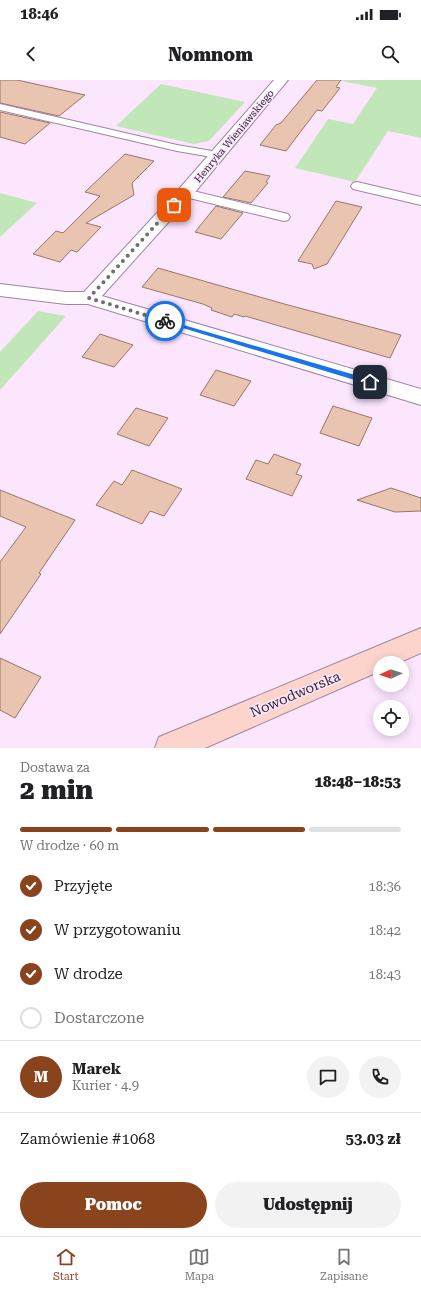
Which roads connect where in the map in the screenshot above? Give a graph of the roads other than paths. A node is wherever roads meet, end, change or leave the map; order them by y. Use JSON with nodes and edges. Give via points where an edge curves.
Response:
{"nodes":[{"id":1,"x":281,"y":80,"type":"edge"},
{"id":2,"x":0,"y":107,"type":"edge"},
{"id":3,"x":218,"y":155,"type":"junction"},
{"id":4,"x":357,"y":186,"type":"dead end"},
{"id":5,"x":185,"y":193,"type":"junction"},
{"id":6,"x":421,"y":201,"type":"edge"},
{"id":7,"x":284,"y":217,"type":"dead end"},
{"id":8,"x":0,"y":290,"type":"edge"},
{"id":9,"x":89,"y":298,"type":"junction"},
{"id":10,"x":421,"y":397,"type":"edge"},
{"id":11,"x":421,"y":640,"type":"edge"},
{"id":12,"x":170,"y":748,"type":"edge"}],
"edges":[{"from":1,"to":3,"type":"street","name":"Henryka Wieniawskiego"},
{"from":2,"to":3,"type":"lane"},
{"from":3,"to":5,"type":"street","name":"Henryka Wieniawskiego"},
{"from":4,"to":6,"type":"lane"},
{"from":5,"to":7,"type":"lane"},
{"from":5,"to":9,"type":"street","name":"Henryka Wieniawskiego"},
{"from":8,"to":9,"type":"street"},
{"from":9,"to":10,"type":"street"},
{"from":11,"to":12,"type":"main road","name":"Nowodworska"}]}
